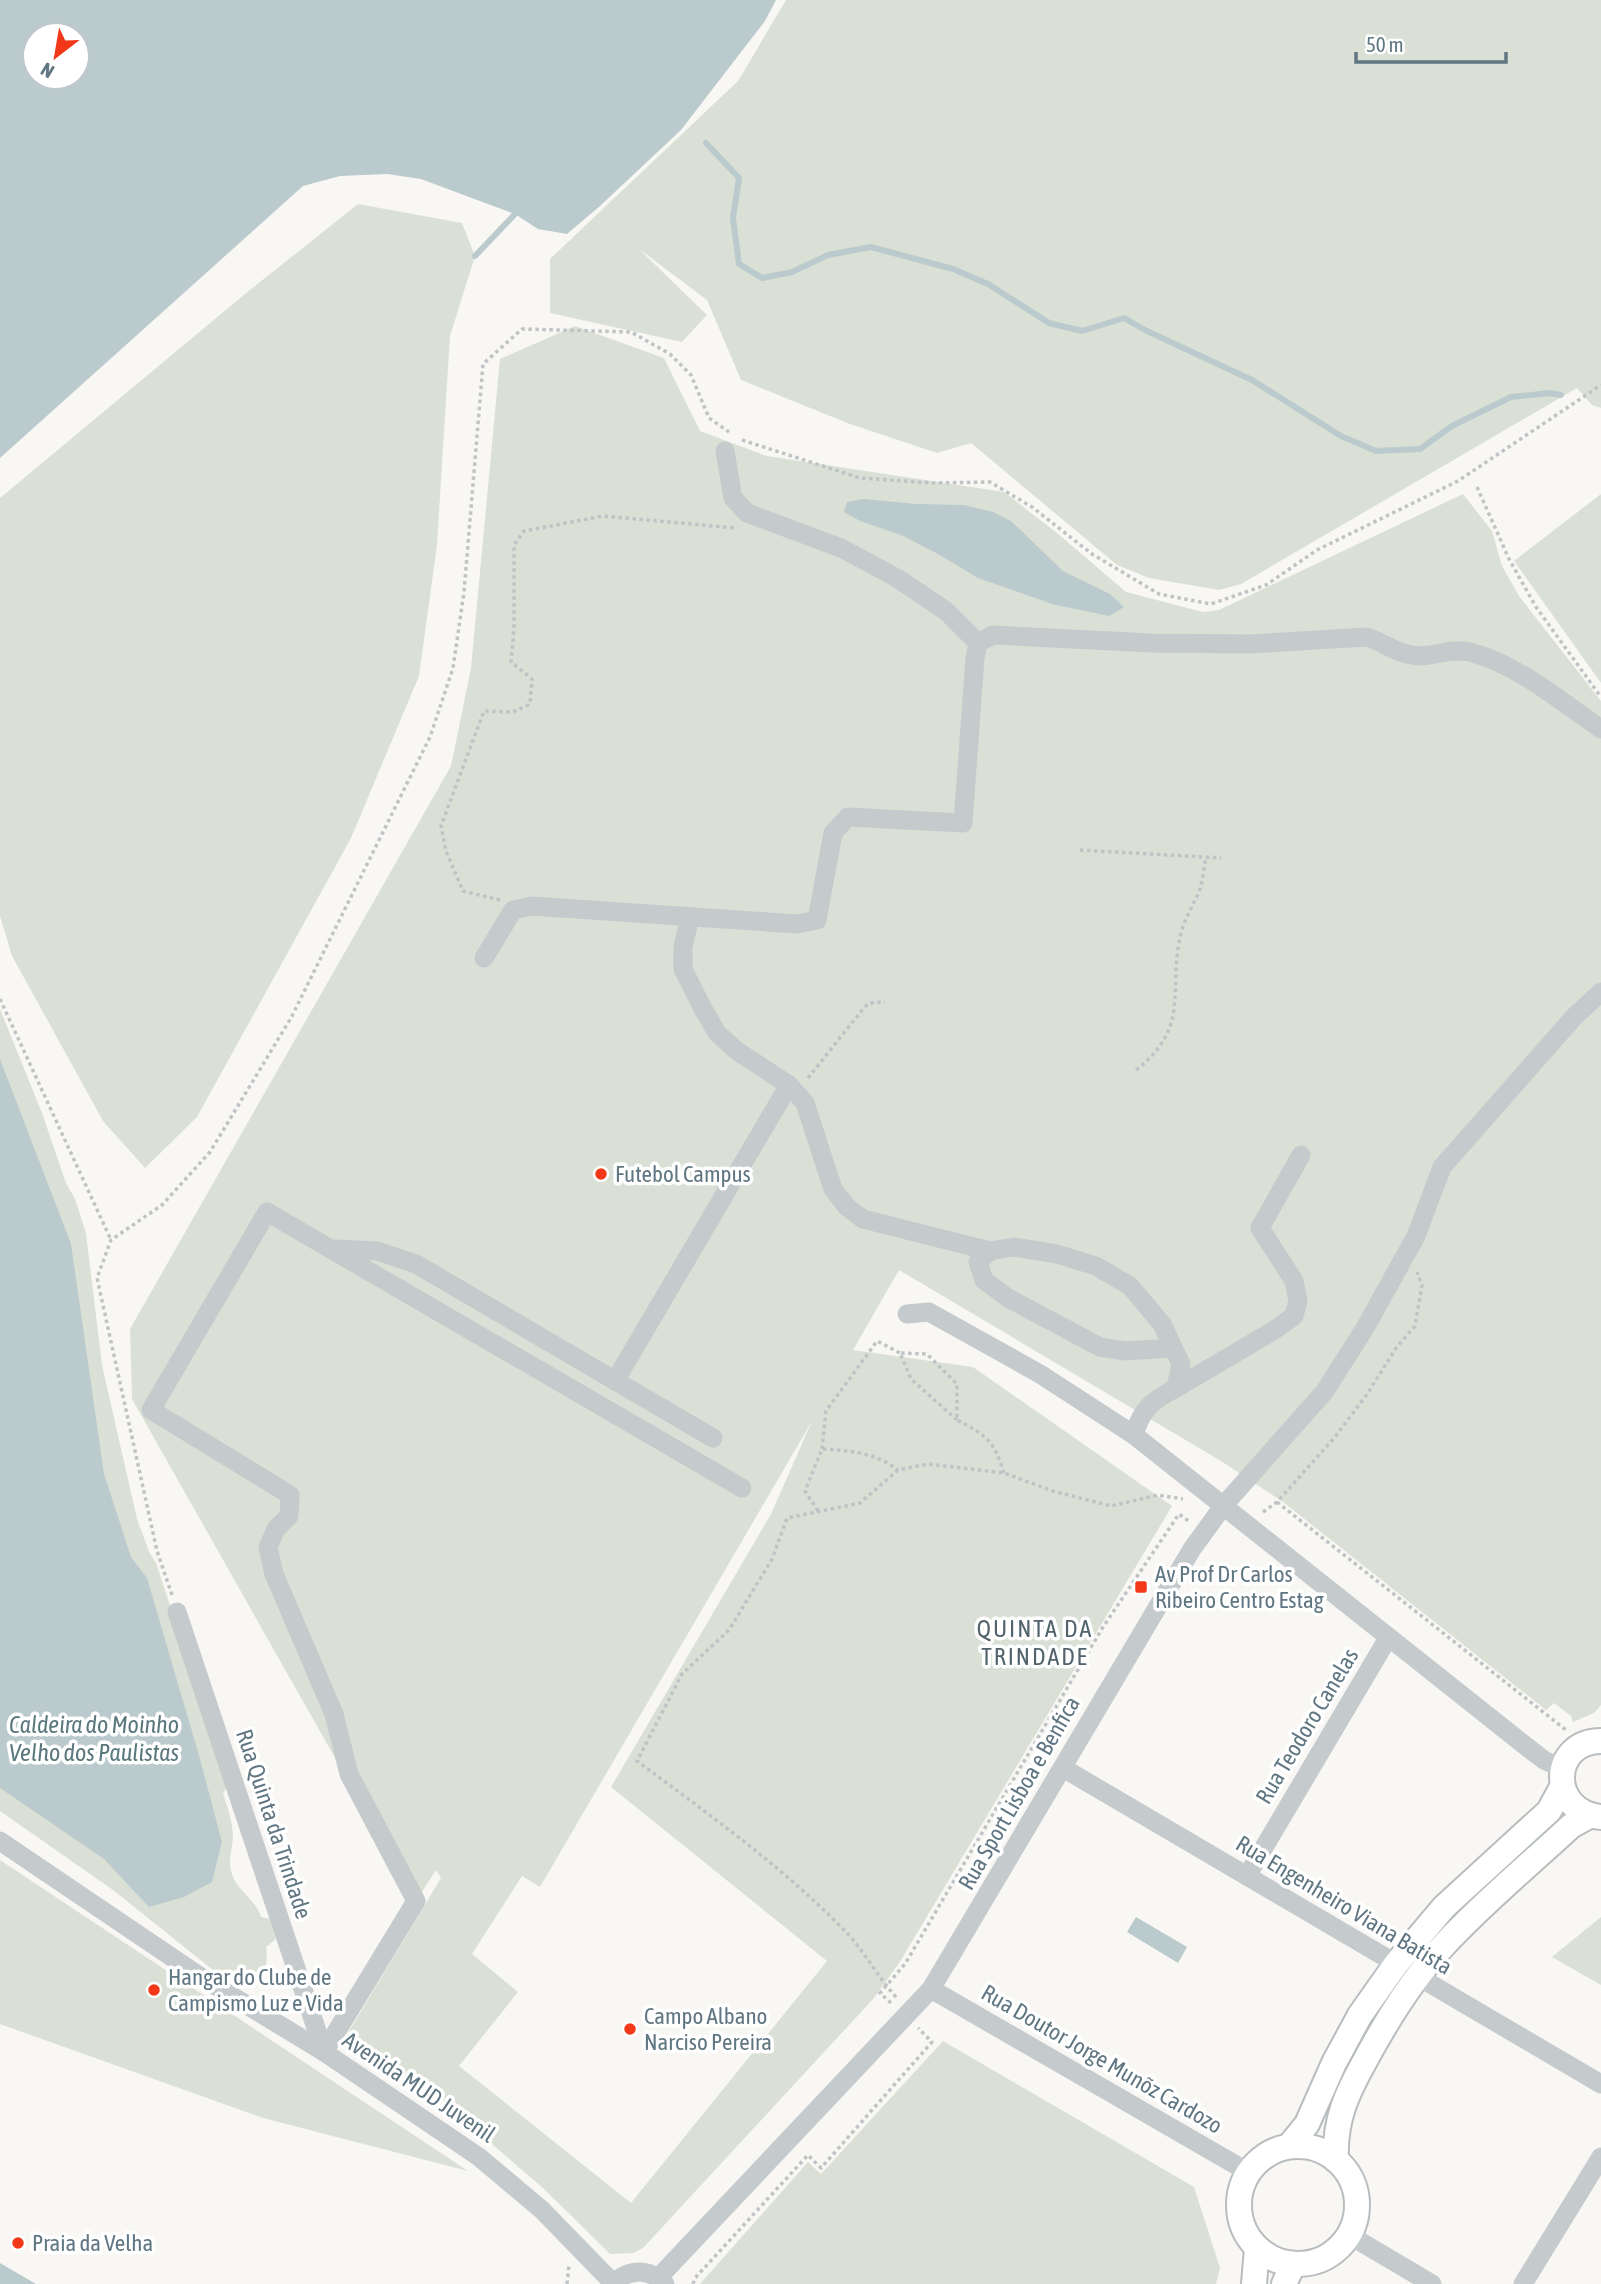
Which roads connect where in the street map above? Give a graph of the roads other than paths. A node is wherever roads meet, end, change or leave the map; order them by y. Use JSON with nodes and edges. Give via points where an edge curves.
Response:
{"nodes":[{"id":1,"x":725,"y":451,"type":"dead end"},
{"id":2,"x":978,"y":643,"type":"junction"},
{"id":3,"x":1601,"y":729,"type":"edge"},
{"id":4,"x":690,"y":917,"type":"junction"},
{"id":5,"x":484,"y":958,"type":"dead end"},
{"id":6,"x":1601,"y":992,"type":"edge"},
{"id":7,"x":793,"y":1090,"type":"junction"},
{"id":8,"x":1301,"y":1155,"type":"dead end"},
{"id":9,"x":331,"y":1248,"type":"junction"},
{"id":10,"x":990,"y":1251,"type":"junction"},
{"id":11,"x":907,"y":1314,"type":"dead end"},
{"id":12,"x":1173,"y":1348,"type":"junction"},
{"id":13,"x":615,"y":1381,"type":"junction"},
{"id":14,"x":1176,"y":1388,"type":"junction"},
{"id":15,"x":1134,"y":1435,"type":"junction"},
{"id":16,"x":713,"y":1437,"type":"dead end"},
{"id":17,"x":742,"y":1488,"type":"dead end"},
{"id":18,"x":1223,"y":1505,"type":"junction"},
{"id":19,"x":177,"y":1612,"type":"road end"},
{"id":20,"x":1388,"y":1638,"type":"junction"},
{"id":21,"x":1601,"y":1741,"type":"edge"},
{"id":22,"x":1063,"y":1768,"type":"junction"},
{"id":23,"x":1563,"y":1778,"type":"junction"},
{"id":24,"x":1595,"y":1816,"type":"edge"},
{"id":25,"x":0,"y":1841,"type":"edge"},
{"id":26,"x":1247,"y":1876,"type":"junction"},
{"id":27,"x":1396,"y":1964,"type":"junction"},
{"id":28,"x":1418,"y":1977,"type":"junction"},
{"id":29,"x":931,"y":1989,"type":"junction"},
{"id":30,"x":324,"y":2052,"type":"junction"},
{"id":31,"x":1601,"y":2084,"type":"edge"},
{"id":32,"x":1289,"y":2146,"type":"junction"},
{"id":33,"x":1601,"y":2157,"type":"edge"},
{"id":34,"x":1336,"y":2160,"type":"junction"},
{"id":35,"x":1248,"y":2172,"type":"junction"},
{"id":36,"x":1349,"y":2235,"type":"junction"},
{"id":37,"x":1257,"y":2248,"type":"junction"},
{"id":38,"x":1288,"y":2274,"type":"edge"},
{"id":39,"x":662,"y":2281,"type":"edge"},
{"id":40,"x":613,"y":2284,"type":"edge"},
{"id":41,"x":1254,"y":2284,"type":"edge"},
{"id":42,"x":1432,"y":2284,"type":"edge"},
{"id":43,"x":1523,"y":2284,"type":"edge"}],
"edges":[{"from":1,"to":2,"type":"street","via":[[733,498],[747,513],[841,548],[897,578],[946,611]]},
{"from":2,"to":3,"type":"street","via":[[993,635],[1237,644],[1367,637],[1412,656],[1468,651],[1514,670]]},
{"from":2,"to":4,"type":"street","via":[[963,822],[848,817],[833,833],[817,920],[797,925]]},
{"from":4,"to":5,"type":"street","via":[[532,905],[513,910]]},
{"from":4,"to":7,"type":"street","via":[[683,969],[717,1033]]},
{"from":6,"to":18,"type":"street","name":"Rua Sport Lisboa e Benfica","via":[[1442,1167],[1416,1236],[1325,1391]]},
{"from":7,"to":10,"type":"street","via":[[805,1103],[833,1189],[846,1208],[863,1219]]},
{"from":7,"to":13,"type":"street"},
{"from":8,"to":14,"type":"street","via":[[1261,1228],[1294,1281],[1298,1301],[1294,1316]]},
{"from":9,"to":13,"type":"street","via":[[377,1251],[416,1264]]},
{"from":9,"to":17,"type":"street"},
{"from":9,"to":30,"type":"street","via":[[267,1212],[151,1410],[290,1495],[289,1516],[268,1547],[274,1574],[334,1714],[349,1774],[416,1901]]},
{"from":10,"to":12,"type":"street","via":[[1014,1247],[1096,1266],[1130,1286],[1162,1324]]},
{"from":10,"to":12,"type":"street","via":[[978,1262],[984,1280],[1088,1341],[1125,1351]]},
{"from":11,"to":15,"type":"street","via":[[929,1312],[1040,1374]]},
{"from":12,"to":14,"type":"street","via":[[1181,1364]]},
{"from":13,"to":16,"type":"street"},
{"from":14,"to":15,"type":"street","via":[[1140,1415]]},
{"from":15,"to":18,"type":"street"},
{"from":18,"to":20,"type":"street"},
{"from":18,"to":22,"type":"street","name":"Rua Sport Lisboa e Benfica","via":[[1116,1674]]},
{"from":19,"to":30,"type":"street","name":"Rua Quinta da Trindade"},
{"from":20,"to":23,"type":"street"},
{"from":20,"to":26,"type":"street","name":"Rua Teodoro Canelas"},
{"from":21,"to":23,"type":"main road","via":[[1578,1747]]},
{"from":22,"to":26,"type":"street","name":"Rua Engenheiro Viana Batista"},
{"from":22,"to":29,"type":"street","name":"Rua Sport Lisboa e Benfica"},
{"from":23,"to":24,"type":"main road","via":[[1572,1805]]},
{"from":23,"to":27,"type":"main road","via":[[1549,1811],[1444,1908]]},
{"from":24,"to":28,"type":"main road","via":[[1571,1826],[1475,1914]]},
{"from":25,"to":30,"type":"street","name":"Avenida MUD Juvenil","via":[[201,1977]]},
{"from":26,"to":27,"type":"street","name":"Rua Engenheiro Viana Batista"},
{"from":27,"to":28,"type":"street","name":"Rua Engenheiro Viana Batista"},
{"from":27,"to":32,"type":"main road","via":[[1360,2015],[1307,2124]]},
{"from":28,"to":31,"type":"street","name":"Rua Engenheiro Viana Batista"},
{"from":28,"to":34,"type":"main road","via":[[1382,2030],[1349,2093],[1337,2125]]},
{"from":29,"to":35,"type":"street","name":"Rua Doutor Jorge Munõz Cardozo"},
{"from":29,"to":39,"type":"street","name":"Rua Sport Lisboa e Benfica"},
{"from":30,"to":40,"type":"street","name":"Avenida MUD Juvenil","via":[[480,2157],[542,2210]]},
{"from":32,"to":34,"type":"main road","via":[[1322,2151]]},
{"from":32,"to":35,"type":"main road","via":[[1259,2160]]},
{"from":33,"to":43,"type":"street"},
{"from":34,"to":36,"type":"main road","via":[[1354,2187],[1356,2211]]},
{"from":35,"to":37,"type":"main road","via":[[1238,2203],[1240,2220]]},
{"from":36,"to":38,"type":"main road","via":[[1325,2258]]},
{"from":36,"to":42,"type":"street"},
{"from":37,"to":38,"type":"main road"},
{"from":37,"to":41,"type":"main road"},
{"from":39,"to":40,"type":"street","via":[[640,2271]]}]}
